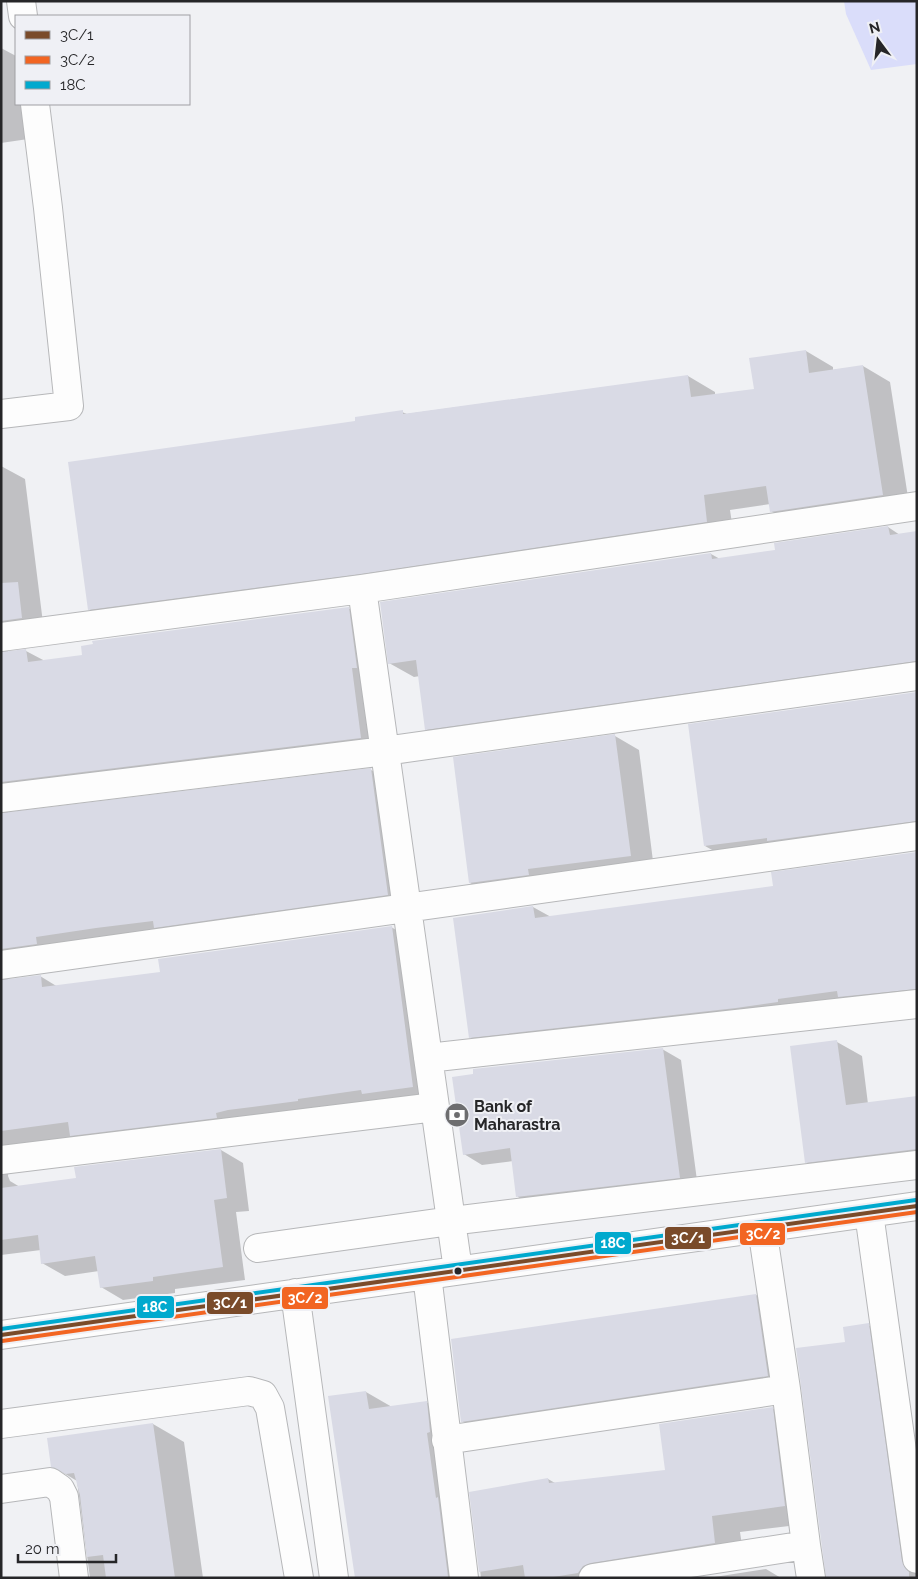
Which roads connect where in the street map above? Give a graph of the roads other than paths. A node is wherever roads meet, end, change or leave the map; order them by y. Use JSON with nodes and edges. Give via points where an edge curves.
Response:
{"nodes":[{"id":1,"x":21,"y":1,"type":"edge"},
{"id":2,"x":23,"y":15,"type":"edge"},
{"id":3,"x":34,"y":105,"type":"edge"},
{"id":4,"x":1,"y":414,"type":"edge"},
{"id":5,"x":917,"y":506,"type":"edge"},
{"id":6,"x":362,"y":589,"type":"junction"},
{"id":7,"x":1,"y":637,"type":"edge"},
{"id":8,"x":917,"y":676,"type":"edge"},
{"id":9,"x":385,"y":751,"type":"junction"},
{"id":10,"x":1,"y":798,"type":"edge"},
{"id":11,"x":917,"y":836,"type":"edge"},
{"id":12,"x":407,"y":908,"type":"junction"},
{"id":13,"x":1,"y":965,"type":"edge"},
{"id":14,"x":917,"y":1004,"type":"edge"},
{"id":15,"x":428,"y":1058,"type":"junction"},
{"id":16,"x":435,"y":1107,"type":"junction"},
{"id":17,"x":1,"y":1160,"type":"edge"},
{"id":18,"x":917,"y":1165,"type":"edge"},
{"id":19,"x":917,"y":1206,"type":"edge"},
{"id":20,"x":869,"y":1213,"type":"junction"},
{"id":21,"x":451,"y":1221,"type":"junction"},
{"id":22,"x":762,"y":1228,"type":"junction"},
{"id":23,"x":258,"y":1248,"type":"dead end"},
{"id":24,"x":458,"y":1270,"type":"junction"},
{"id":25,"x":427,"y":1275,"type":"junction"},
{"id":26,"x":295,"y":1293,"type":"junction"},
{"id":27,"x":1,"y":1335,"type":"edge"},
{"id":28,"x":786,"y":1389,"type":"junction"},
{"id":29,"x":1,"y":1424,"type":"edge"},
{"id":30,"x":446,"y":1440,"type":"junction"},
{"id":31,"x":1,"y":1489,"type":"edge"},
{"id":32,"x":806,"y":1545,"type":"junction"},
{"id":33,"x":917,"y":1559,"type":"edge"},
{"id":34,"x":74,"y":1578,"type":"edge"},
{"id":35,"x":298,"y":1578,"type":"edge"},
{"id":36,"x":334,"y":1578,"type":"edge"},
{"id":37,"x":464,"y":1578,"type":"edge"},
{"id":38,"x":593,"y":1578,"type":"edge"},
{"id":39,"x":811,"y":1578,"type":"edge"}],
"edges":[{"from":1,"to":2,"type":"street"},
{"from":3,"to":4,"type":"street","via":[[69,406]]},
{"from":5,"to":6,"type":"street"},
{"from":6,"to":7,"type":"street"},
{"from":6,"to":9,"type":"street"},
{"from":8,"to":9,"type":"street"},
{"from":9,"to":10,"type":"street"},
{"from":9,"to":12,"type":"street"},
{"from":11,"to":12,"type":"street"},
{"from":12,"to":13,"type":"street"},
{"from":12,"to":15,"type":"street"},
{"from":14,"to":15,"type":"street"},
{"from":15,"to":16,"type":"street"},
{"from":16,"to":17,"type":"street"},
{"from":16,"to":21,"type":"street"},
{"from":18,"to":21,"type":"street"},
{"from":19,"to":20,"type":"street"},
{"from":20,"to":22,"type":"street"},
{"from":20,"to":33,"type":"street"},
{"from":21,"to":23,"type":"street"},
{"from":21,"to":24,"type":"street"},
{"from":22,"to":24,"type":"street"},
{"from":22,"to":28,"type":"street"},
{"from":24,"to":25,"type":"street"},
{"from":25,"to":26,"type":"street"},
{"from":25,"to":30,"type":"street"},
{"from":26,"to":27,"type":"street"},
{"from":26,"to":36,"type":"street"},
{"from":28,"to":30,"type":"street"},
{"from":28,"to":32,"type":"street"},
{"from":29,"to":35,"type":"street","via":[[249,1391],[263,1395],[270,1408]]},
{"from":30,"to":37,"type":"street"},
{"from":31,"to":34,"type":"street","via":[[50,1482],[60,1489],[64,1497]]},
{"from":32,"to":38,"type":"street"},
{"from":32,"to":39,"type":"street"}]}
